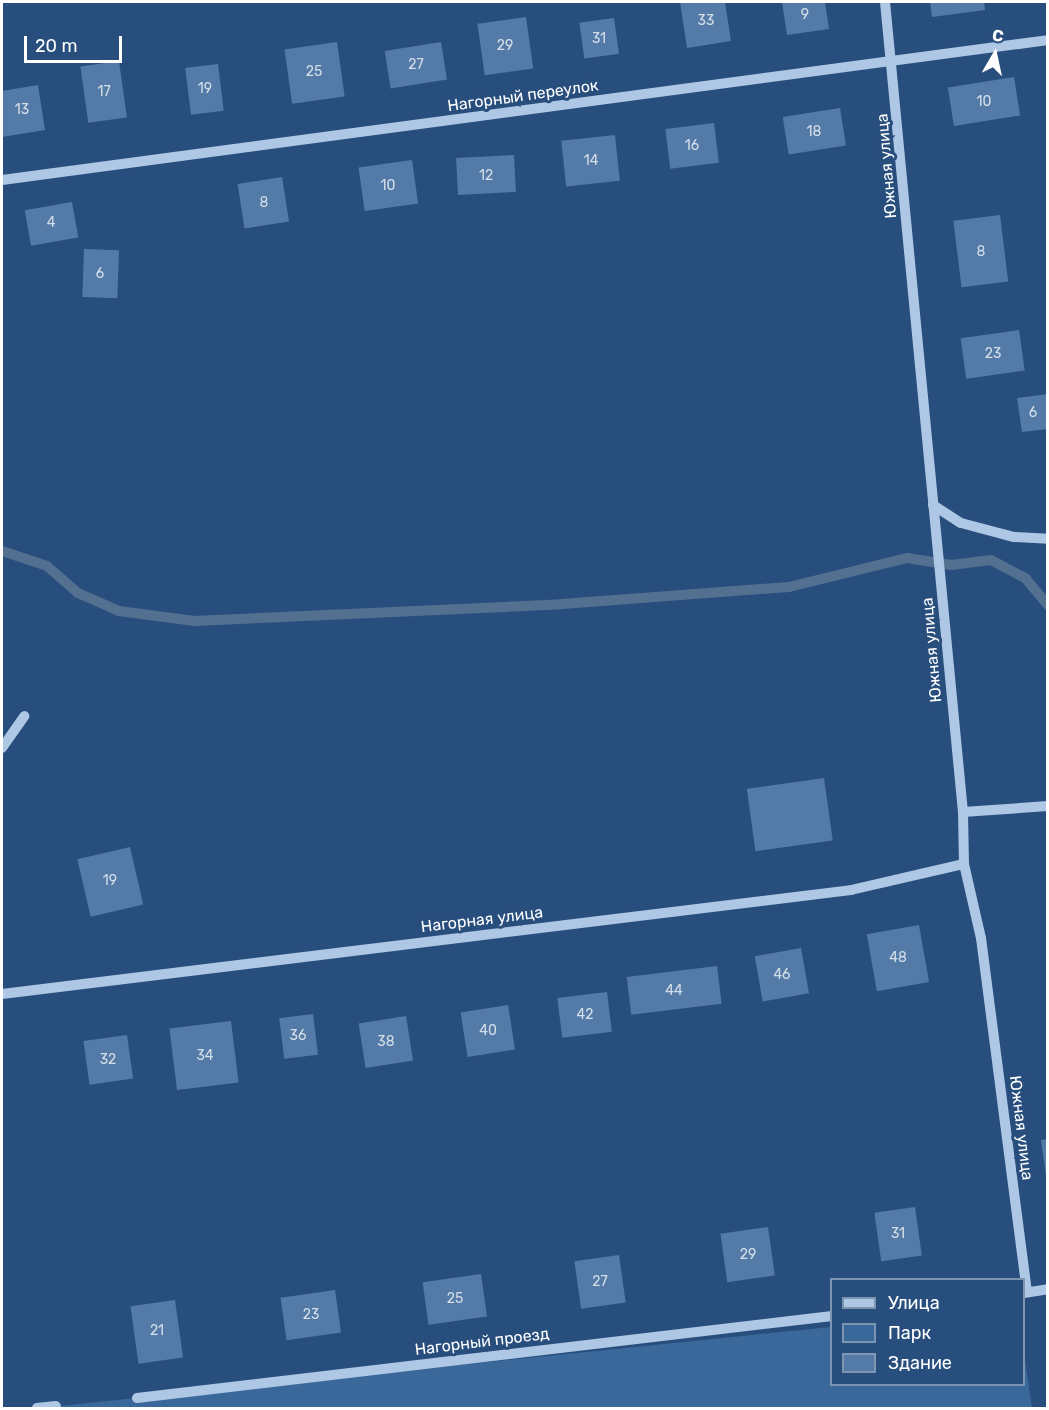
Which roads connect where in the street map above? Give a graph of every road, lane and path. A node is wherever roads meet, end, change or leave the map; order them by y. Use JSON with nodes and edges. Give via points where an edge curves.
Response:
{"nodes":[{"id":1,"x":885,"y":2,"type":"edge"},
{"id":2,"x":1047,"y":40,"type":"edge"},
{"id":3,"x":892,"y":61,"type":"junction"},
{"id":4,"x":2,"y":180,"type":"edge"},
{"id":5,"x":933,"y":505,"type":"junction"},
{"id":6,"x":1047,"y":539,"type":"edge"},
{"id":7,"x":24,"y":716,"type":"dead end"},
{"id":8,"x":2,"y":748,"type":"edge"},
{"id":9,"x":1047,"y":806,"type":"edge"},
{"id":10,"x":963,"y":812,"type":"junction"},
{"id":11,"x":964,"y":864,"type":"junction"},
{"id":12,"x":2,"y":994,"type":"edge"},
{"id":13,"x":1023,"y":1278,"type":"edge"},
{"id":14,"x":1047,"y":1289,"type":"edge"},
{"id":15,"x":1025,"y":1293,"type":"edge"},
{"id":16,"x":830,"y":1316,"type":"edge"},
{"id":17,"x":137,"y":1398,"type":"dead end"},
{"id":18,"x":56,"y":1406,"type":"dead end"},
{"id":19,"x":37,"y":1408,"type":"edge"}],
"edges":[{"from":1,"to":3,"type":"street","name":"Южная улица"},
{"from":2,"to":3,"type":"street","name":"Нагорный переулок"},
{"from":3,"to":4,"type":"street","name":"Нагорный переулок"},
{"from":3,"to":5,"type":"street","name":"Южная улица"},
{"from":5,"to":6,"type":"street","via":[[961,523],[1014,537]]},
{"from":5,"to":10,"type":"street","name":"Южная улица"},
{"from":7,"to":8,"type":"street"},
{"from":9,"to":10,"type":"street"},
{"from":10,"to":11,"type":"street","name":"Южная улица"},
{"from":11,"to":12,"type":"street","name":"Нагорная улица","via":[[851,890]]},
{"from":11,"to":13,"type":"street","name":"Южная улица","via":[[981,938]]},
{"from":14,"to":15,"type":"street"},
{"from":16,"to":17,"type":"street","name":"Нагорный проезд"},
{"from":18,"to":19,"type":"street"}]}
